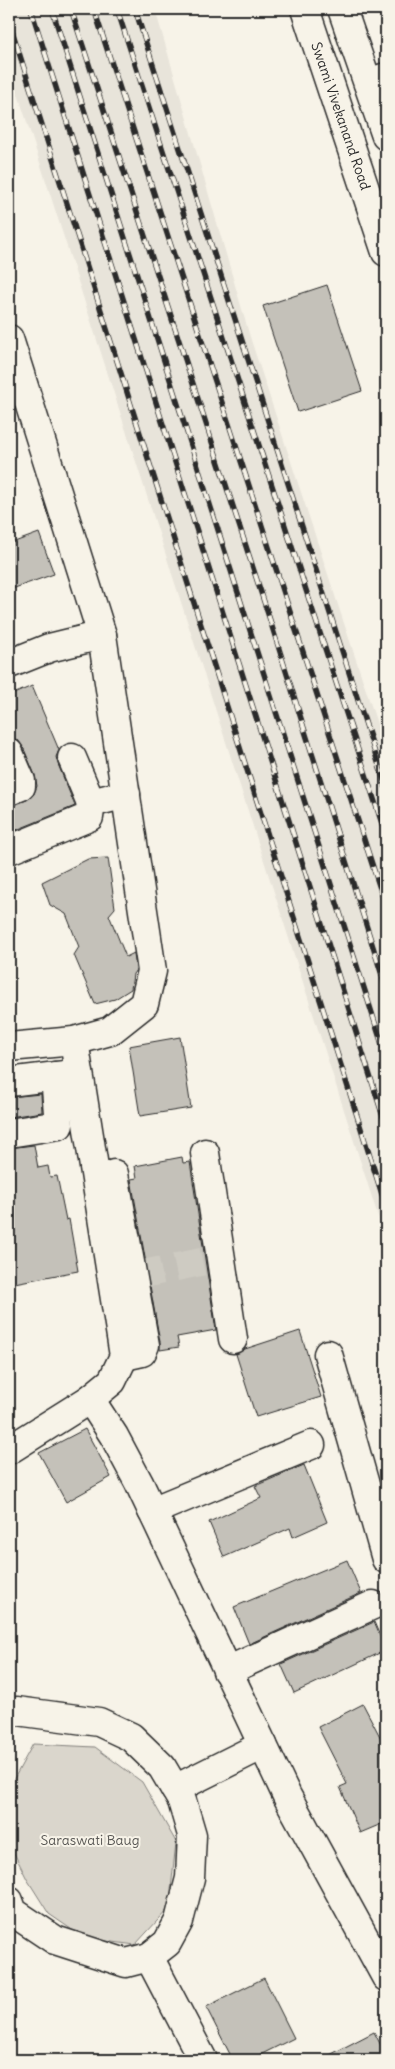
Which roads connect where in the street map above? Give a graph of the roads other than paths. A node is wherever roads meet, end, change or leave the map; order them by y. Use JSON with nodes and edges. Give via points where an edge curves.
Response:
{"nodes":[{"id":1,"x":305,"y":9,"type":"edge"},
{"id":2,"x":344,"y":9,"type":"edge"},
{"id":3,"x":377,"y":80,"type":"edge"},
{"id":4,"x":386,"y":136,"type":"edge"},
{"id":5,"x":386,"y":252,"type":"edge"},
{"id":6,"x":9,"y":339,"type":"edge"},
{"id":7,"x":102,"y":635,"type":"junction"},
{"id":8,"x":9,"y":664,"type":"edge"},
{"id":9,"x":9,"y":754,"type":"edge"},
{"id":10,"x":72,"y":758,"type":"dead end"},
{"id":11,"x":9,"y":791,"type":"edge"},
{"id":12,"x":126,"y":794,"type":"junction"},
{"id":13,"x":90,"y":804,"type":"junction"},
{"id":14,"x":9,"y":850,"type":"edge"},
{"id":15,"x":74,"y":1041,"type":"junction"},
{"id":16,"x":9,"y":1046,"type":"edge"},
{"id":17,"x":67,"y":1075,"type":"junction"},
{"id":18,"x":9,"y":1082,"type":"edge"},
{"id":19,"x":9,"y":1133,"type":"edge"},
{"id":20,"x":205,"y":1153,"type":"dead end"},
{"id":21,"x":114,"y":1172,"type":"dead end"},
{"id":22,"x":126,"y":1277,"type":"junction"},
{"id":23,"x":234,"y":1339,"type":"dead end"},
{"id":24,"x":328,"y":1354,"type":"dead end"},
{"id":25,"x":90,"y":1399,"type":"junction"},
{"id":26,"x":311,"y":1445,"type":"dead end"},
{"id":27,"x":9,"y":1450,"type":"edge"},
{"id":28,"x":152,"y":1512,"type":"junction"},
{"id":29,"x":386,"y":1559,"type":"edge"},
{"id":30,"x":373,"y":1605,"type":"dead end"},
{"id":31,"x":227,"y":1671,"type":"junction"},
{"id":32,"x":11,"y":1712,"type":"edge"},
{"id":33,"x":263,"y":1745,"type":"junction"},
{"id":34,"x":175,"y":1789,"type":"junction"},
{"id":35,"x":9,"y":1901,"type":"edge"},
{"id":36,"x":150,"y":1957,"type":"junction"},
{"id":37,"x":386,"y":1977,"type":"edge"},
{"id":38,"x":203,"y":2060,"type":"edge"}],
"edges":[{"from":1,"to":5,"type":"street","name":"Swami Vivekanand Road"},
{"from":2,"to":3,"type":"street"},
{"from":3,"to":4,"type":"street"},
{"from":6,"to":7,"type":"street"},
{"from":7,"to":8,"type":"street","via":[[49,648]]},
{"from":7,"to":12,"type":"street"},
{"from":9,"to":11,"type":"street","via":[[21,781],[21,786]]},
{"from":10,"to":13,"type":"street"},
{"from":12,"to":13,"type":"street"},
{"from":12,"to":15,"type":"street","via":[[152,971],[144,1004],[110,1031]]},
{"from":13,"to":14,"type":"street","via":[[88,817]]},
{"from":15,"to":16,"type":"street"},
{"from":15,"to":17,"type":"street"},
{"from":17,"to":18,"type":"street"},
{"from":17,"to":19,"type":"street","via":[[59,1125]]},
{"from":17,"to":22,"type":"street"},
{"from":20,"to":23,"type":"street","via":[[218,1259]]},
{"from":21,"to":22,"type":"street"},
{"from":22,"to":25,"type":"street","via":[[124,1356],[112,1381]]},
{"from":24,"to":29,"type":"street"},
{"from":25,"to":27,"type":"street"},
{"from":25,"to":28,"type":"street","via":[[114,1436]]},
{"from":26,"to":28,"type":"street"},
{"from":28,"to":31,"type":"street"},
{"from":30,"to":31,"type":"street"},
{"from":31,"to":33,"type":"street"},
{"from":32,"to":34,"type":"street","via":[[98,1722],[131,1737],[162,1767]]},
{"from":33,"to":34,"type":"street"},
{"from":33,"to":37,"type":"street","via":[[287,1796]]},
{"from":34,"to":36,"type":"street","via":[[192,1835],[190,1878],[179,1921],[167,1943]]},
{"from":35,"to":36,"type":"street","via":[[13,1912],[55,1940],[126,1963]]},
{"from":36,"to":38,"type":"street"}]}
